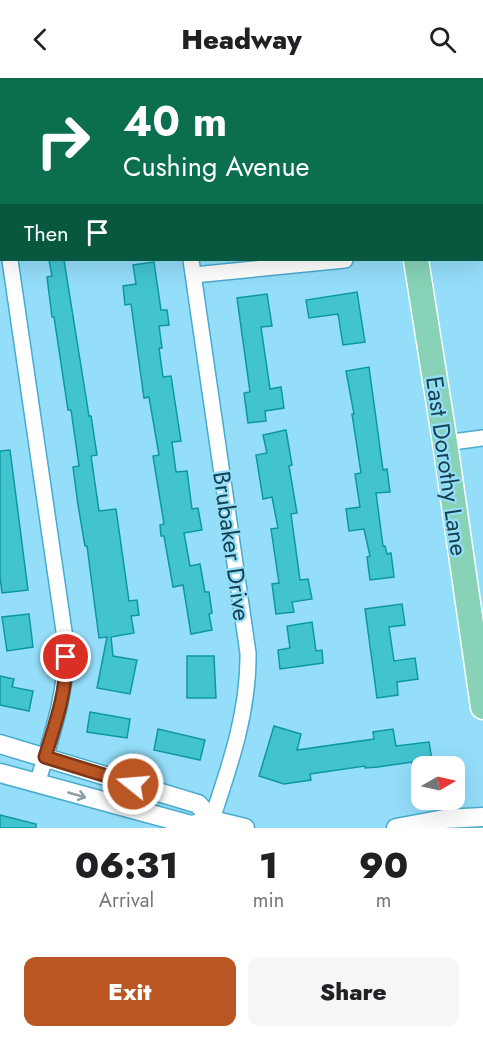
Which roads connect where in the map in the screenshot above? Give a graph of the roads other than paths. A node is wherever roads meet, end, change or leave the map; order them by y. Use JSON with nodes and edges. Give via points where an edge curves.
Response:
{"nodes":[{"id":1,"x":10,"y":261,"type":"edge"},
{"id":2,"x":191,"y":261,"type":"edge"},
{"id":3,"x":335,"y":261,"type":"edge"},
{"id":4,"x":416,"y":261,"type":"edge"},
{"id":5,"x":194,"y":275,"type":"junction"},
{"id":6,"x":483,"y":438,"type":"edge"},
{"id":7,"x":445,"y":442,"type":"junction"},
{"id":8,"x":477,"y":631,"type":"edge"},
{"id":9,"x":483,"y":707,"type":"edge"},
{"id":10,"x":0,"y":744,"type":"edge"},
{"id":11,"x":45,"y":757,"type":"junction"},
{"id":12,"x":0,"y":773,"type":"edge"},
{"id":13,"x":37,"y":784,"type":"junction"},
{"id":14,"x":483,"y":817,"type":"edge"},
{"id":15,"x":211,"y":824,"type":"edge"},
{"id":16,"x":245,"y":828,"type":"edge"},
{"id":17,"x":396,"y":828,"type":"edge"}],
"edges":[{"from":1,"to":11,"type":"street","via":[[66,645],[63,694]]},
{"from":2,"to":5,"type":"street","name":"Brubaker Drive"},
{"from":3,"to":5,"type":"street"},
{"from":4,"to":7,"type":"main road","name":"East Dorothy Lane"},
{"from":5,"to":15,"type":"street","name":"Brubaker Drive","via":[[248,653],[242,723]]},
{"from":6,"to":7,"type":"street"},
{"from":7,"to":8,"type":"main road","name":"East Dorothy Lane"},
{"from":8,"to":9,"type":"main road","name":"East Dorothy Lane"},
{"from":10,"to":11,"type":"street"},
{"from":11,"to":13,"type":"street"},
{"from":11,"to":15,"type":"street","via":[[198,804]]},
{"from":12,"to":13,"type":"street"},
{"from":13,"to":15,"type":"street","one_way":true,"via":[[191,825]]},
{"from":14,"to":17,"type":"street"},
{"from":15,"to":16,"type":"street"}]}
